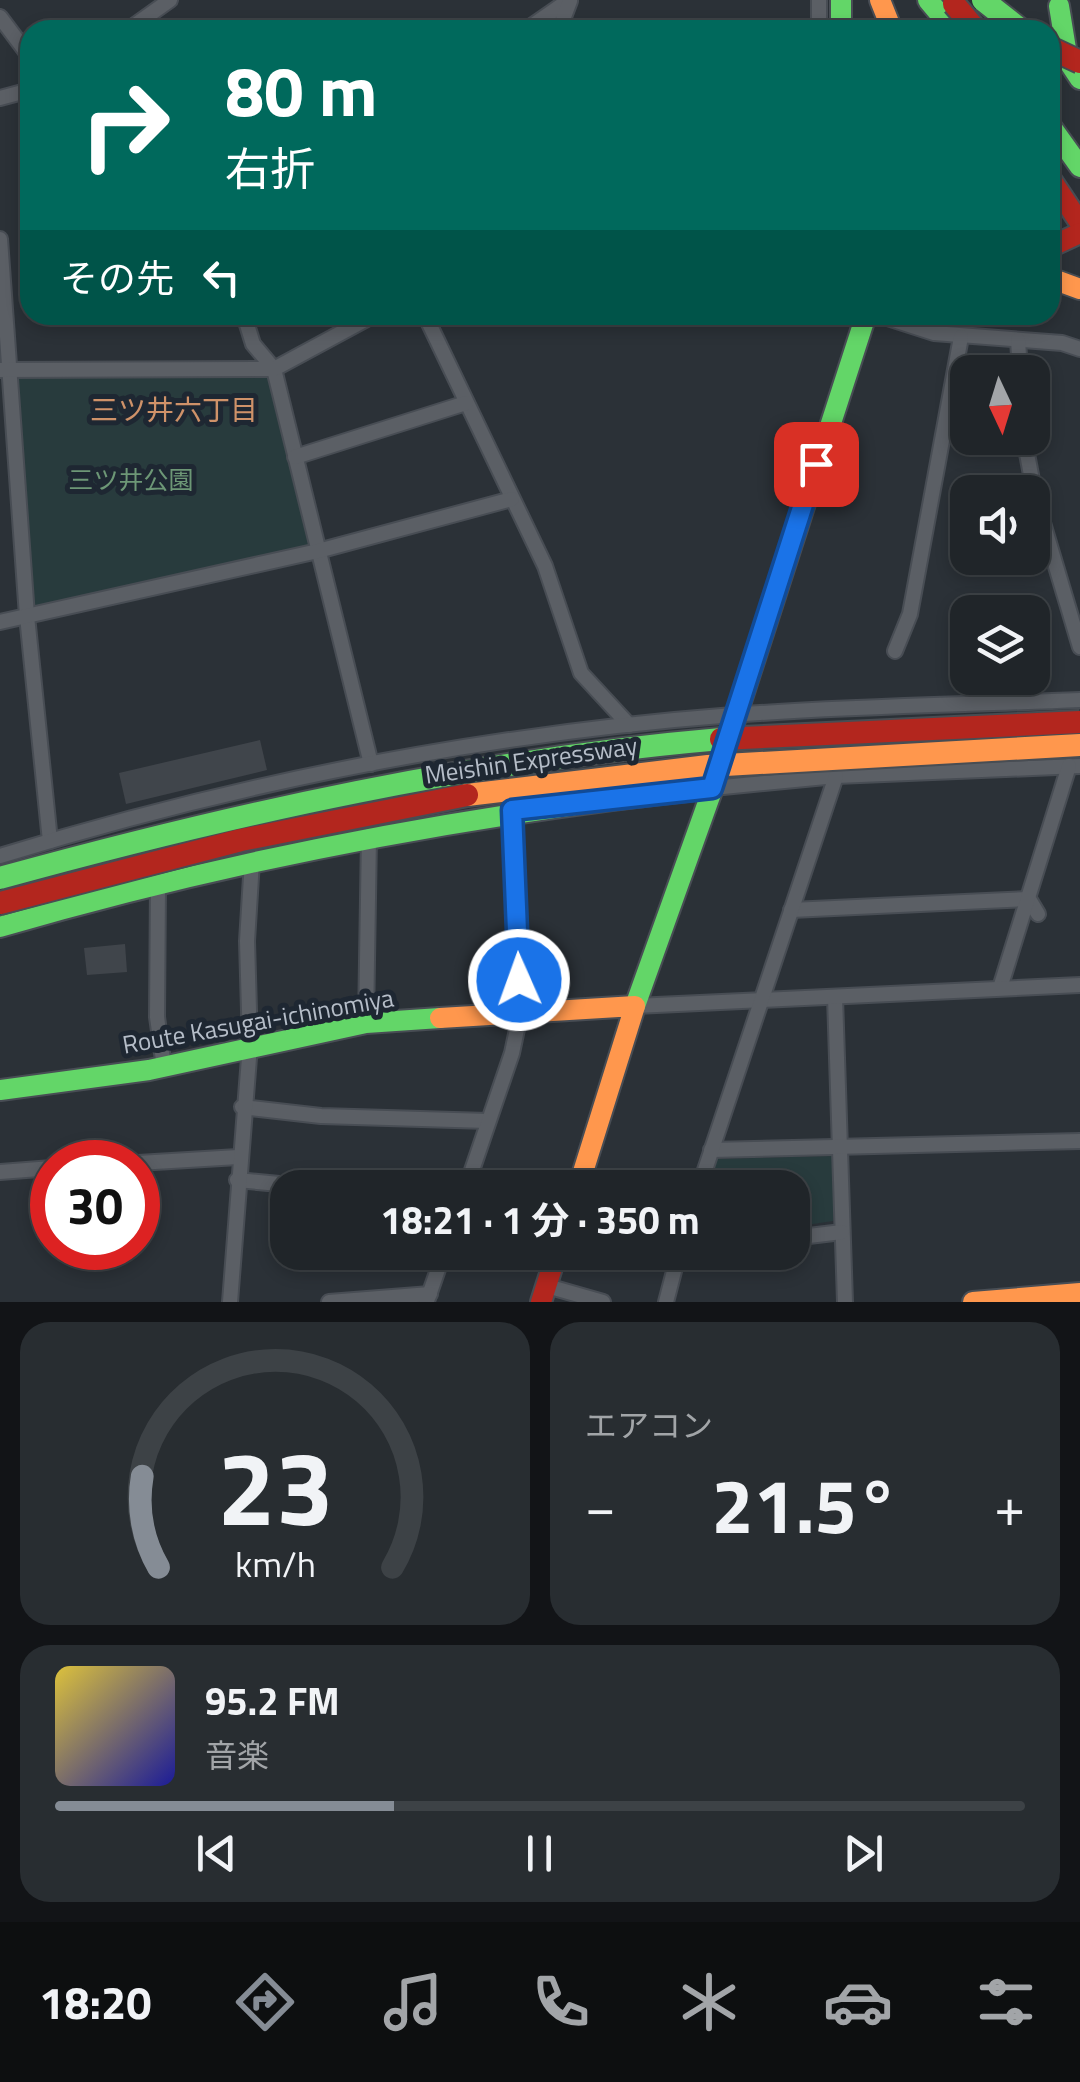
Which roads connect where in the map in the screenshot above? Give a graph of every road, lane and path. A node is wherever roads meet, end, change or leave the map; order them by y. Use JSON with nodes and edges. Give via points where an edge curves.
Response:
{"nodes":[{"id":1,"x":170,"y":0,"type":"edge"},
{"id":2,"x":570,"y":0,"type":"edge"},
{"id":3,"x":912,"y":0,"type":"edge"},
{"id":4,"x":928,"y":0,"type":"edge"},
{"id":5,"x":954,"y":0,"type":"edge"},
{"id":6,"x":985,"y":0,"type":"edge"},
{"id":7,"x":1050,"y":1,"type":"edge"},
{"id":8,"x":0,"y":17,"type":"edge"},
{"id":9,"x":1080,"y":18,"type":"edge"},
{"id":10,"x":142,"y":20,"type":"edge"},
{"id":11,"x":541,"y":20,"type":"edge"},
{"id":12,"x":928,"y":20,"type":"edge"},
{"id":13,"x":944,"y":20,"type":"edge"},
{"id":14,"x":974,"y":20,"type":"edge"},
{"id":15,"x":1004,"y":20,"type":"edge"},
{"id":16,"x":1009,"y":20,"type":"edge"},
{"id":17,"x":20,"y":43,"type":"edge"},
{"id":18,"x":1068,"y":46,"type":"edge"},
{"id":19,"x":1060,"y":75,"type":"edge"},
{"id":20,"x":1080,"y":79,"type":"edge"},
{"id":21,"x":1080,"y":90,"type":"edge"},
{"id":22,"x":1060,"y":126,"type":"edge"},
{"id":23,"x":1060,"y":138,"type":"edge"},
{"id":24,"x":1080,"y":154,"type":"edge"},
{"id":25,"x":1080,"y":167,"type":"edge"},
{"id":26,"x":1062,"y":191,"type":"edge"},
{"id":27,"x":1080,"y":223,"type":"edge"},
{"id":28,"x":0,"y":239,"type":"edge"},
{"id":29,"x":247,"y":325,"type":"edge"},
{"id":30,"x":355,"y":325,"type":"edge"},
{"id":31,"x":430,"y":325,"type":"edge"},
{"id":32,"x":863,"y":325,"type":"edge"},
{"id":33,"x":909,"y":325,"type":"edge"},
{"id":34,"x":962,"y":337,"type":"junction"},
{"id":35,"x":1018,"y":340,"type":"junction"},
{"id":36,"x":1080,"y":349,"type":"edge"},
{"id":37,"x":1019,"y":355,"type":"edge"},
{"id":38,"x":274,"y":369,"type":"junction"},
{"id":39,"x":6,"y":370,"type":"edge"},
{"id":40,"x":466,"y":402,"type":"junction"},
{"id":41,"x":1027,"y":455,"type":"edge"},
{"id":42,"x":295,"y":457,"type":"junction"},
{"id":43,"x":512,"y":499,"type":"junction"},
{"id":44,"x":318,"y":551,"type":"junction"},
{"id":45,"x":27,"y":616,"type":"junction"},
{"id":46,"x":0,"y":622,"type":"edge"},
{"id":47,"x":1080,"y":647,"type":"edge"},
{"id":48,"x":896,"y":651,"type":"dead end"},
{"id":49,"x":1080,"y":700,"type":"edge"},
{"id":50,"x":733,"y":714,"type":"junction"},
{"id":51,"x":1080,"y":722,"type":"edge"},
{"id":52,"x":629,"y":724,"type":"junction"},
{"id":53,"x":1076,"y":759,"type":"edge"},
{"id":54,"x":371,"y":764,"type":"junction"},
{"id":55,"x":836,"y":776,"type":"junction"},
{"id":56,"x":712,"y":788,"type":"junction"},
{"id":57,"x":512,"y":810,"type":"junction"},
{"id":58,"x":369,"y":836,"type":"junction"},
{"id":59,"x":50,"y":841,"type":"junction"},
{"id":60,"x":0,"y":856,"type":"edge"},
{"id":61,"x":252,"y":861,"type":"junction"},
{"id":62,"x":0,"y":878,"type":"edge"},
{"id":63,"x":158,"y":884,"type":"junction"},
{"id":64,"x":1029,"y":899,"type":"junction"},
{"id":65,"x":0,"y":903,"type":"edge"},
{"id":66,"x":790,"y":910,"type":"junction"},
{"id":67,"x":1038,"y":914,"type":"dead end"},
{"id":68,"x":0,"y":927,"type":"edge"},
{"id":69,"x":1080,"y":985,"type":"edge"},
{"id":70,"x":1000,"y":988,"type":"junction"},
{"id":71,"x":835,"y":996,"type":"junction"},
{"id":72,"x":763,"y":999,"type":"junction"},
{"id":73,"x":635,"y":1006,"type":"junction"},
{"id":74,"x":520,"y":1015,"type":"junction"},
{"id":75,"x":366,"y":1024,"type":"junction"},
{"id":76,"x":250,"y":1045,"type":"junction"},
{"id":77,"x":164,"y":1067,"type":"junction"},
{"id":78,"x":0,"y":1090,"type":"edge"},
{"id":79,"x":242,"y":1107,"type":"junction"},
{"id":80,"x":488,"y":1121,"type":"junction"},
{"id":81,"x":1080,"y":1141,"type":"edge"},
{"id":82,"x":839,"y":1147,"type":"junction"},
{"id":83,"x":712,"y":1150,"type":"junction"},
{"id":84,"x":238,"y":1157,"type":"junction"},
{"id":85,"x":160,"y":1162,"type":"edge"},
{"id":86,"x":30,"y":1170,"type":"edge"},
{"id":87,"x":472,"y":1170,"type":"edge"},
{"id":88,"x":584,"y":1170,"type":"edge"},
{"id":89,"x":706,"y":1170,"type":"edge"},
{"id":90,"x":0,"y":1172,"type":"edge"},
{"id":91,"x":237,"y":1180,"type":"junction"},
{"id":92,"x":270,"y":1183,"type":"edge"},
{"id":93,"x":842,"y":1232,"type":"junction"},
{"id":94,"x":810,"y":1236,"type":"edge"},
{"id":95,"x":438,"y":1270,"type":"edge"},
{"id":96,"x":551,"y":1270,"type":"edge"},
{"id":97,"x":674,"y":1270,"type":"edge"},
{"id":98,"x":1080,"y":1293,"type":"edge"},
{"id":99,"x":544,"y":1294,"type":"edge"},
{"id":100,"x":428,"y":1298,"type":"edge"},
{"id":101,"x":230,"y":1302,"type":"edge"},
{"id":102,"x":328,"y":1302,"type":"edge"},
{"id":103,"x":603,"y":1302,"type":"edge"},
{"id":104,"x":666,"y":1302,"type":"edge"},
{"id":105,"x":845,"y":1302,"type":"edge"},
{"id":106,"x":973,"y":1302,"type":"edge"}],
"edges":[{"from":1,"to":10,"type":"street"},
{"from":2,"to":11,"type":"street"},
{"from":3,"to":12,"type":"main road"},
{"from":4,"to":13,"type":"main road"},
{"from":5,"to":14,"type":"main road"},
{"from":6,"to":15,"type":"main road"},
{"from":6,"to":16,"type":"main road","bridge":true},
{"from":7,"to":9,"type":"main road"},
{"from":8,"to":17,"type":"street"},
{"from":18,"to":20,"type":"main road"},
{"from":19,"to":21,"type":"main road"},
{"from":22,"to":24,"type":"main road"},
{"from":23,"to":25,"type":"main road"},
{"from":26,"to":27,"type":"main road"},
{"from":28,"to":39,"type":"street"},
{"from":29,"to":38,"type":"street"},
{"from":30,"to":38,"type":"street"},
{"from":31,"to":40,"type":"street"},
{"from":32,"to":50,"type":"main road"},
{"from":33,"to":34,"type":"street"},
{"from":34,"to":35,"type":"street"},
{"from":34,"to":48,"type":"street","via":[[910,614]]},
{"from":35,"to":36,"type":"street"},
{"from":35,"to":37,"type":"street"},
{"from":38,"to":39,"type":"street"},
{"from":38,"to":42,"type":"street"},
{"from":39,"to":45,"type":"street"},
{"from":40,"to":42,"type":"street"},
{"from":40,"to":43,"type":"street"},
{"from":41,"to":47,"type":"street"},
{"from":42,"to":44,"type":"street"},
{"from":43,"to":44,"type":"street"},
{"from":43,"to":52,"type":"street","via":[[544,566],[581,673]]},
{"from":44,"to":45,"type":"street"},
{"from":44,"to":54,"type":"street"},
{"from":45,"to":46,"type":"street"},
{"from":45,"to":59,"type":"street"},
{"from":49,"to":50,"type":"street"},
{"from":50,"to":52,"type":"street"},
{"from":50,"to":56,"type":"main road"},
{"from":51,"to":62,"type":"main road","name":"Meishin Expressway","bridge":true,"via":[[821,730],[477,769],[247,814]]},
{"from":52,"to":54,"type":"street"},
{"from":53,"to":55,"type":"street"},
{"from":53,"to":64,"type":"street"},
{"from":53,"to":65,"type":"main road","name":"Meishin Expressway","bridge":true,"via":[[700,765],[484,792],[252,836]]},
{"from":54,"to":59,"type":"street"},
{"from":55,"to":56,"type":"street"},
{"from":55,"to":66,"type":"street"},
{"from":56,"to":57,"type":"main road"},
{"from":56,"to":73,"type":"main road"},
{"from":57,"to":58,"type":"main road"},
{"from":57,"to":74,"type":"street"},
{"from":58,"to":61,"type":"main road"},
{"from":58,"to":75,"type":"street"},
{"from":59,"to":60,"type":"street"},
{"from":61,"to":63,"type":"main road"},
{"from":61,"to":76,"type":"street"},
{"from":63,"to":68,"type":"main road"},
{"from":63,"to":77,"type":"street"},
{"from":64,"to":66,"type":"street"},
{"from":64,"to":67,"type":"street"},
{"from":64,"to":70,"type":"street"},
{"from":66,"to":72,"type":"street"},
{"from":69,"to":70,"type":"street"},
{"from":70,"to":71,"type":"street"},
{"from":71,"to":72,"type":"street"},
{"from":71,"to":82,"type":"street"},
{"from":72,"to":73,"type":"street"},
{"from":72,"to":83,"type":"street"},
{"from":73,"to":74,"type":"main road","name":"Route Kasugai-ichinomiya"},
{"from":73,"to":88,"type":"main road"},
{"from":74,"to":75,"type":"main road","name":"Route Kasugai-ichinomiya"},
{"from":74,"to":80,"type":"street"},
{"from":75,"to":76,"type":"main road","name":"Route Kasugai-ichinomiya"},
{"from":76,"to":77,"type":"main road","name":"Route Kasugai-ichinomiya"},
{"from":76,"to":79,"type":"street"},
{"from":77,"to":78,"type":"main road","name":"Route Kasugai-ichinomiya"},
{"from":79,"to":80,"type":"street"},
{"from":79,"to":84,"type":"street"},
{"from":80,"to":87,"type":"street"},
{"from":81,"to":82,"type":"street"},
{"from":82,"to":83,"type":"street"},
{"from":82,"to":93,"type":"street"},
{"from":83,"to":89,"type":"street"},
{"from":84,"to":85,"type":"street"},
{"from":84,"to":91,"type":"street"},
{"from":86,"to":90,"type":"street"},
{"from":91,"to":92,"type":"street"},
{"from":91,"to":101,"type":"street"},
{"from":93,"to":94,"type":"street"},
{"from":93,"to":105,"type":"street"},
{"from":95,"to":100,"type":"street"},
{"from":96,"to":99,"type":"main road"},
{"from":97,"to":104,"type":"street"},
{"from":98,"to":106,"type":"main road"},
{"from":99,"to":103,"type":"street"},
{"from":100,"to":102,"type":"street"}]}
